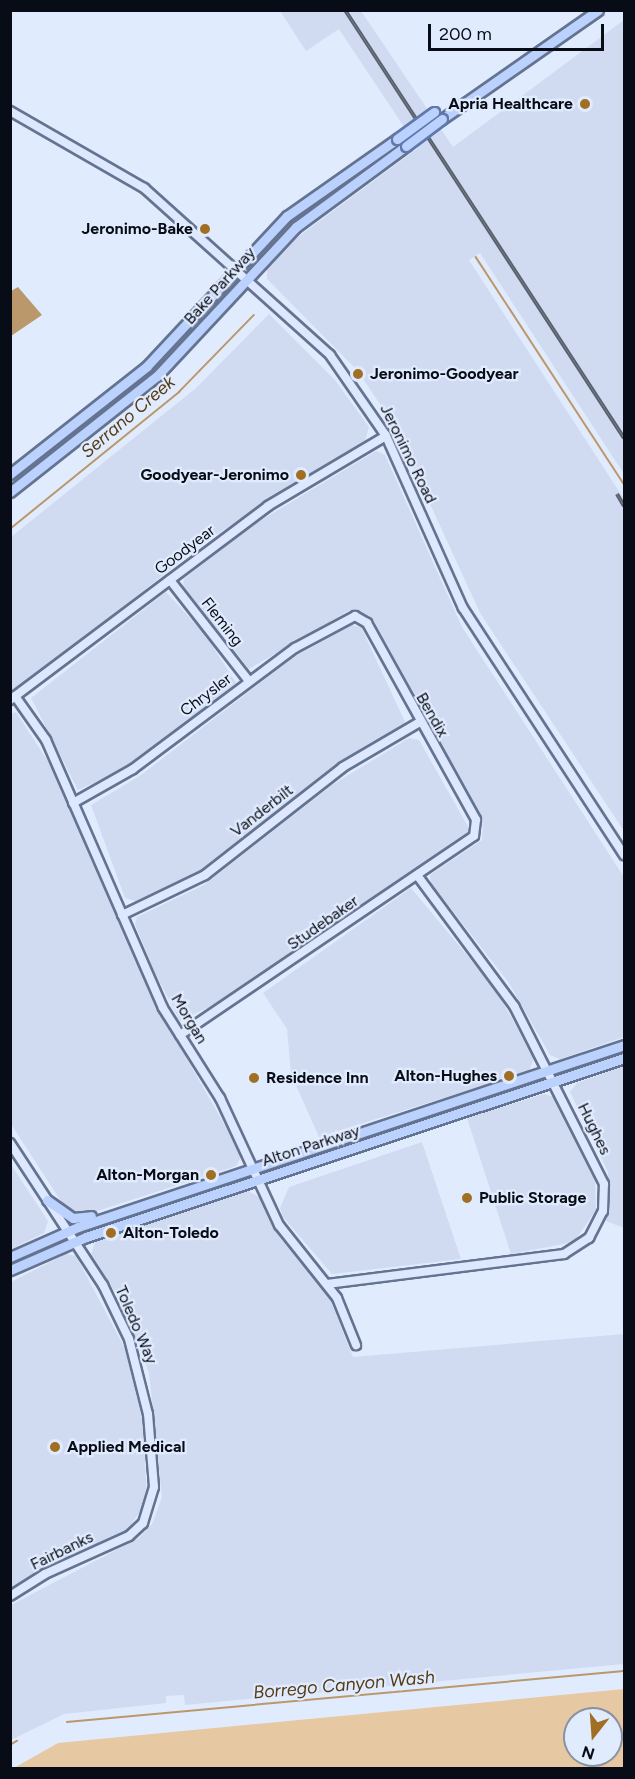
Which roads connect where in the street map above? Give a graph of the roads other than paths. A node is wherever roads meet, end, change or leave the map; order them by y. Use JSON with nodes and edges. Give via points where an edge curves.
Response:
{"nodes":[{"id":1,"x":598,"y":10,"type":"edge"},
{"id":2,"x":455,"y":105,"type":"junction"},
{"id":3,"x":10,"y":111,"type":"edge"},
{"id":4,"x":237,"y":266,"type":"junction"},
{"id":5,"x":247,"y":276,"type":"junction"},
{"id":6,"x":386,"y":436,"type":"junction"},
{"id":7,"x":10,"y":474,"type":"edge"},
{"id":8,"x":10,"y":492,"type":"edge"},
{"id":9,"x":170,"y":580,"type":"junction"},
{"id":10,"x":360,"y":617,"type":"joint"},
{"id":11,"x":249,"y":681,"type":"junction"},
{"id":12,"x":13,"y":698,"type":"edge"},
{"id":13,"x":418,"y":723,"type":"junction"},
{"id":14,"x":73,"y":803,"type":"junction"},
{"id":15,"x":478,"y":828,"type":"joint"},
{"id":16,"x":624,"y":855,"type":"edge"},
{"id":17,"x":417,"y":875,"type":"junction"},
{"id":18,"x":122,"y":915,"type":"junction"},
{"id":19,"x":180,"y":1035,"type":"junction"},
{"id":20,"x":624,"y":1045,"type":"edge"},
{"id":21,"x":624,"y":1058,"type":"edge"},
{"id":22,"x":548,"y":1071,"type":"junction"},
{"id":23,"x":554,"y":1082,"type":"junction"},
{"id":24,"x":10,"y":1143,"type":"edge"},
{"id":25,"x":253,"y":1168,"type":"junction"},
{"id":26,"x":258,"y":1180,"type":"junction"},
{"id":27,"x":47,"y":1200,"type":"junction"},
{"id":28,"x":125,"y":1211,"type":"junction"},
{"id":29,"x":67,"y":1231,"type":"junction"},
{"id":30,"x":75,"y":1241,"type":"junction"},
{"id":31,"x":10,"y":1257,"type":"edge"},
{"id":32,"x":10,"y":1270,"type":"edge"},
{"id":33,"x":327,"y":1284,"type":"junction"},
{"id":34,"x":356,"y":1345,"type":"dead end"},
{"id":35,"x":129,"y":1536,"type":"joint"},
{"id":36,"x":10,"y":1596,"type":"edge"}],
"edges":[{"from":1,"to":2,"type":"main road","name":"Bake Parkway"},
{"from":2,"to":4,"type":"main road","name":"Bake Parkway","bridge":true,"via":[[434,112],[287,216]]},
{"from":2,"to":5,"type":"main road","name":"Bake Parkway","bridge":true,"via":[[442,119],[296,227]]},
{"from":3,"to":4,"type":"street","name":"Jeronimo Road","via":[[132,179]]},
{"from":4,"to":5,"type":"street","name":"Jeronimo Road"},
{"from":4,"to":7,"type":"main road","name":"Bake Parkway","via":[[147,366]]},
{"from":5,"to":6,"type":"street","name":"Jeronimo Road","via":[[330,354]]},
{"from":5,"to":8,"type":"main road","name":"Bake Parkway","via":[[157,376]]},
{"from":6,"to":9,"type":"street","name":"Goodyear","via":[[280,498]]},
{"from":6,"to":16,"type":"street","name":"Jeronimo Road","via":[[463,608]]},
{"from":9,"to":11,"type":"street","name":"Fleming"},
{"from":9,"to":12,"type":"street","name":"Goodyear"},
{"from":10,"to":11,"type":"street","name":"Chrysler","via":[[296,648]]},
{"from":10,"to":13,"type":"street","name":"Bendix"},
{"from":11,"to":14,"type":"street","name":"Chrysler","via":[[133,769]]},
{"from":12,"to":14,"type":"street","name":"Morgan","via":[[46,740]]},
{"from":13,"to":15,"type":"street","name":"Bendix"},
{"from":13,"to":18,"type":"street","name":"Vanderbilt","via":[[343,767],[190,885]]},
{"from":14,"to":18,"type":"street","name":"Morgan"},
{"from":15,"to":17,"type":"street","name":"Studebaker"},
{"from":17,"to":19,"type":"street","name":"Studebaker"},
{"from":17,"to":22,"type":"street","name":"Hughes","via":[[506,993]]},
{"from":18,"to":19,"type":"street","name":"Morgan"},
{"from":19,"to":25,"type":"street","name":"Morgan","via":[[220,1098]]},
{"from":20,"to":22,"type":"main road","name":"Alton Parkway"},
{"from":21,"to":23,"type":"main road","name":"Alton Parkway"},
{"from":22,"to":23,"type":"street","name":"Hughes"},
{"from":22,"to":25,"type":"main road","name":"Alton Parkway"},
{"from":23,"to":26,"type":"main road","name":"Alton Parkway"},
{"from":23,"to":33,"type":"street","name":"Hughes","via":[[604,1184],[598,1225],[582,1245],[547,1258]]},
{"from":24,"to":27,"type":"street","name":"Toledo Way"},
{"from":25,"to":26,"type":"street","name":"Morgan"},
{"from":25,"to":28,"type":"main road","name":"Alton Parkway"},
{"from":26,"to":30,"type":"main road","name":"Alton Parkway"},
{"from":26,"to":33,"type":"street","name":"Morgan","via":[[279,1225]]},
{"from":27,"to":28,"type":"main road","via":[[80,1219]]},
{"from":27,"to":29,"type":"street","name":"Toledo Way"},
{"from":28,"to":29,"type":"main road","name":"Alton Parkway"},
{"from":29,"to":30,"type":"street","name":"Toledo Way"},
{"from":29,"to":31,"type":"main road","name":"Alton Parkway"},
{"from":30,"to":32,"type":"main road","name":"Alton Parkway"},
{"from":30,"to":35,"type":"street","name":"Toledo Way","via":[[117,1312],[141,1377],[154,1487],[143,1523]]},
{"from":33,"to":34,"type":"street","name":"Morgan"},
{"from":35,"to":36,"type":"street","name":"Fairbanks","via":[[45,1574]]}]}
